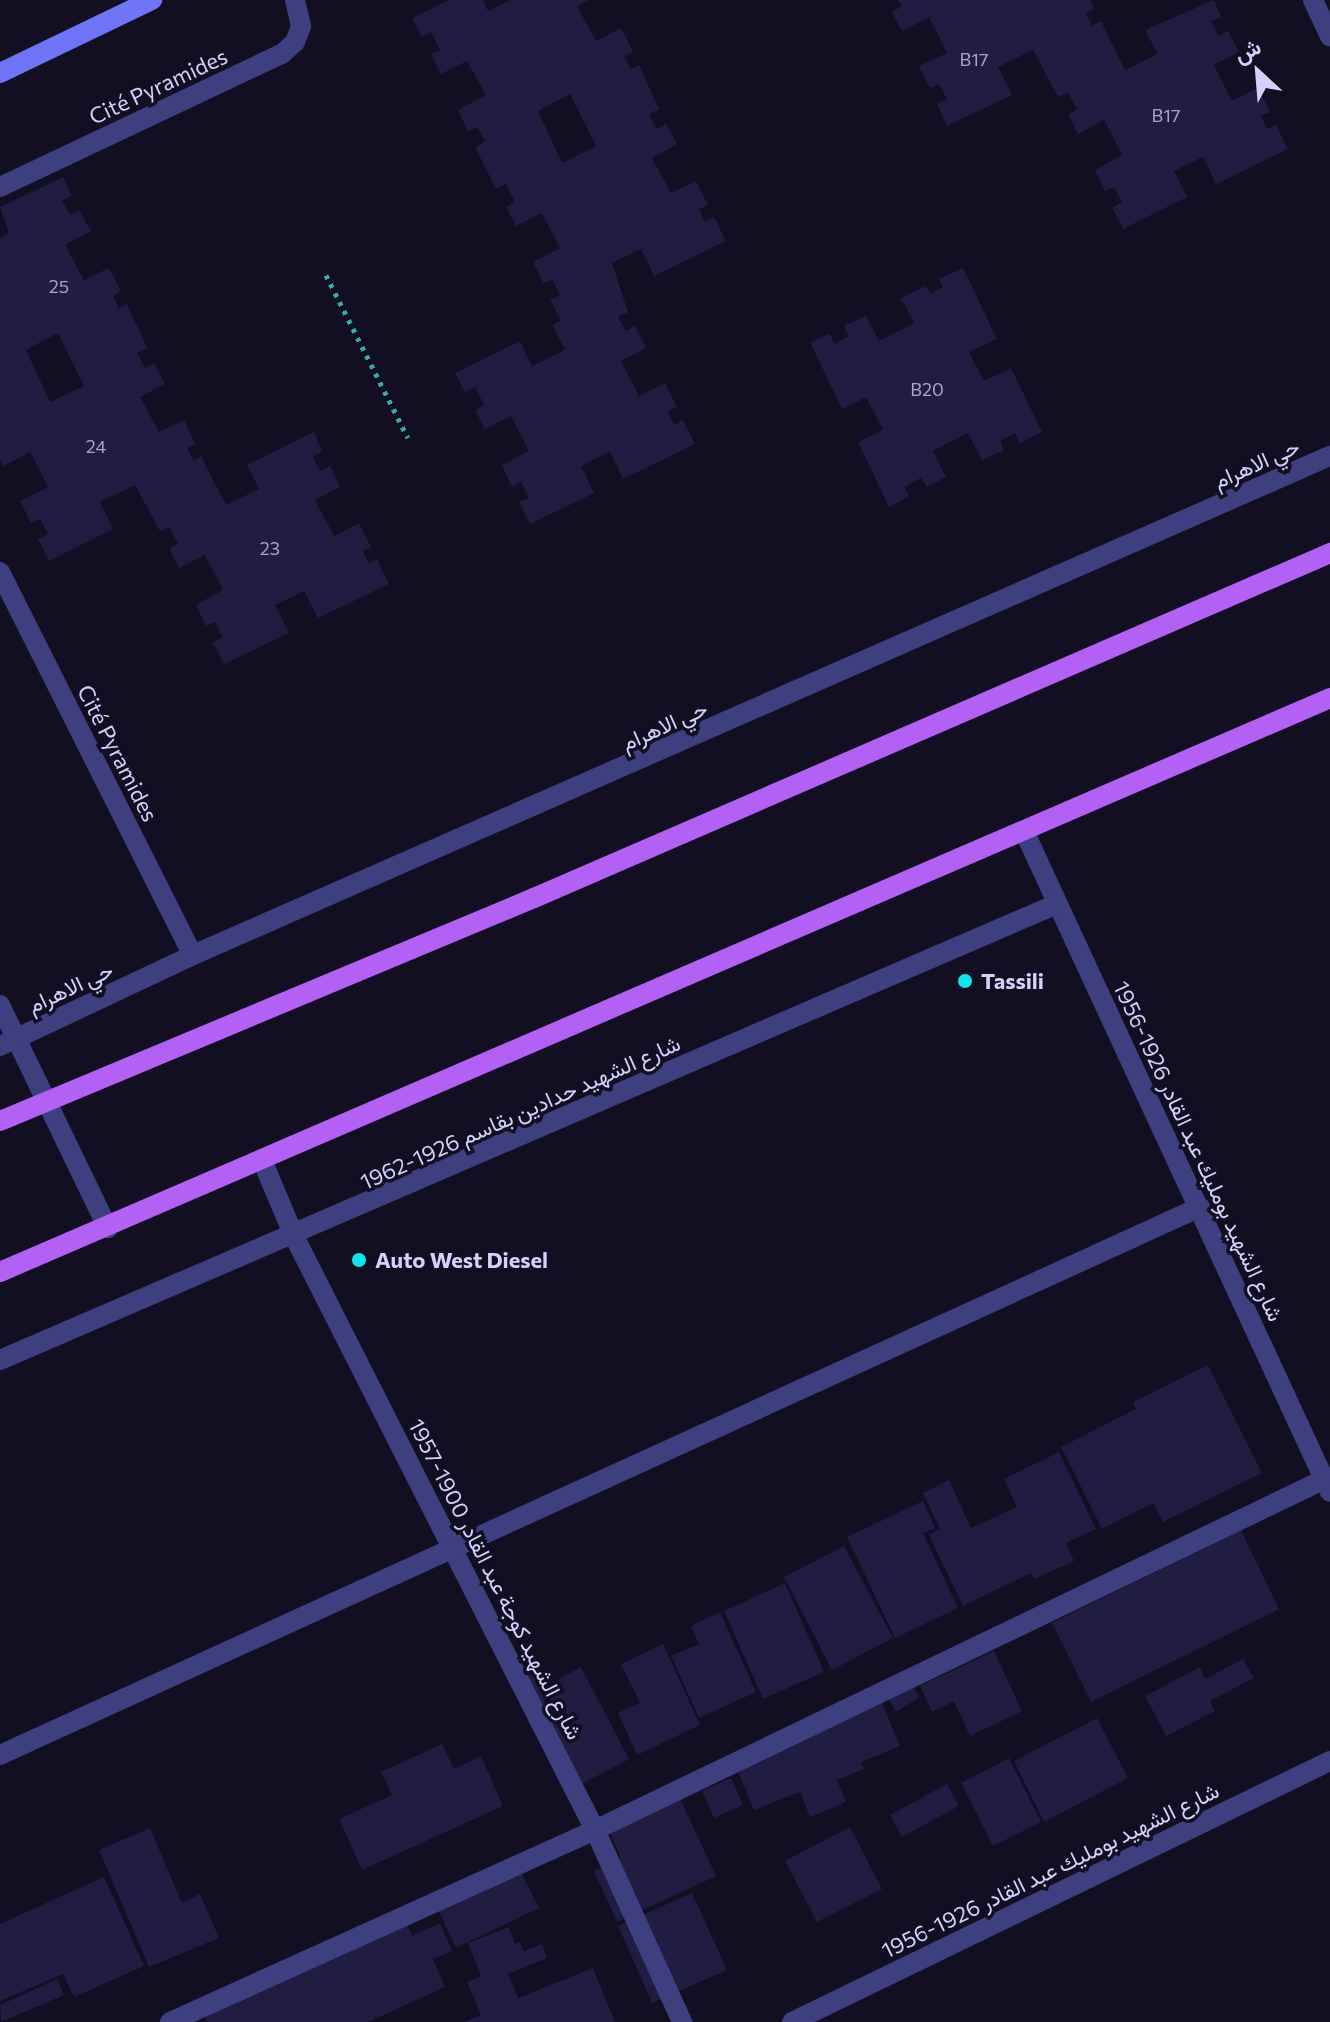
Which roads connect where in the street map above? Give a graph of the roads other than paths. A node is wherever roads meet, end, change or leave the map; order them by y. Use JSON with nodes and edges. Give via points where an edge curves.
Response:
{"nodes":[{"id":1,"x":152,"y":0,"type":"edge"},
{"id":2,"x":295,"y":0,"type":"edge"},
{"id":3,"x":1313,"y":0,"type":"edge"},
{"id":4,"x":1330,"y":36,"type":"edge"},
{"id":5,"x":0,"y":73,"type":"edge"},
{"id":6,"x":0,"y":187,"type":"edge"},
{"id":7,"x":1330,"y":456,"type":"edge"},
{"id":8,"x":1330,"y":553,"type":"edge"},
{"id":9,"x":0,"y":572,"type":"edge"},
{"id":10,"x":1330,"y":698,"type":"edge"},
{"id":11,"x":1024,"y":831,"type":"junction"},
{"id":12,"x":1057,"y":904,"type":"junction"},
{"id":13,"x":193,"y":955,"type":"junction"},
{"id":14,"x":0,"y":1005,"type":"edge"},
{"id":15,"x":9,"y":1042,"type":"edge"},
{"id":16,"x":47,"y":1100,"type":"junction"},
{"id":17,"x":0,"y":1121,"type":"edge"},
{"id":18,"x":262,"y":1160,"type":"junction"},
{"id":19,"x":1200,"y":1207,"type":"junction"},
{"id":20,"x":108,"y":1228,"type":"junction"},
{"id":21,"x":294,"y":1236,"type":"junction"},
{"id":22,"x":0,"y":1272,"type":"edge"},
{"id":23,"x":0,"y":1360,"type":"edge"},
{"id":24,"x":1327,"y":1485,"type":"edge"},
{"id":25,"x":456,"y":1548,"type":"junction"},
{"id":26,"x":0,"y":1755,"type":"edge"},
{"id":27,"x":1330,"y":1761,"type":"edge"},
{"id":28,"x":595,"y":1830,"type":"junction"},
{"id":29,"x":170,"y":2022,"type":"edge"},
{"id":30,"x":682,"y":2022,"type":"edge"},
{"id":31,"x":792,"y":2022,"type":"edge"}],
"edges":[{"from":1,"to":5,"type":"street"},
{"from":2,"to":6,"type":"street","name":"Cité Pyramides","via":[[301,26],[295,42],[282,54]]},
{"from":3,"to":4,"type":"street"},
{"from":7,"to":13,"type":"street","name":"حي الاهرام"},
{"from":8,"to":16,"type":"main road","via":[[534,898]]},
{"from":9,"to":13,"type":"street","name":"Cité Pyramides"},
{"from":10,"to":11,"type":"main road"},
{"from":11,"to":12,"type":"street","name":"شارع الشهيد بومليك عبد القادر 1926-1956"},
{"from":11,"to":18,"type":"main road"},
{"from":12,"to":19,"type":"street","name":"شارع الشهيد بومليك عبد القادر 1926-1956"},
{"from":12,"to":21,"type":"street","name":"شارع الشهيد حدادين بقاسم 1926-1962"},
{"from":13,"to":15,"type":"street","name":"حي الاهرام"},
{"from":14,"to":15,"type":"street"},
{"from":15,"to":16,"type":"street"},
{"from":16,"to":17,"type":"main road"},
{"from":16,"to":20,"type":"street"},
{"from":18,"to":20,"type":"main road"},
{"from":18,"to":21,"type":"street","name":"شارع الشهيد كوجة عبد القادر 1900-1957"},
{"from":19,"to":24,"type":"street","name":"شارع الشهيد بومليك عبد القادر 1926-1956"},
{"from":19,"to":25,"type":"street"},
{"from":20,"to":22,"type":"main road"},
{"from":21,"to":23,"type":"street","name":"شارع الشهيد حدادين بقاسم 1926-1962"},
{"from":21,"to":25,"type":"street","name":"شارع الشهيد كوجة عبد القادر 1900-1957"},
{"from":24,"to":28,"type":"street"},
{"from":25,"to":26,"type":"street"},
{"from":25,"to":28,"type":"street","name":"شارع الشهيد كوجة عبد القادر 1900-1957"},
{"from":27,"to":31,"type":"street","name":"شارع الشهيد بومليك عبد القادر 1926-1956"},
{"from":28,"to":29,"type":"street"},
{"from":28,"to":30,"type":"street","name":"شارع الشهيد كوجة عبد القادر 1900-1957"}]}
